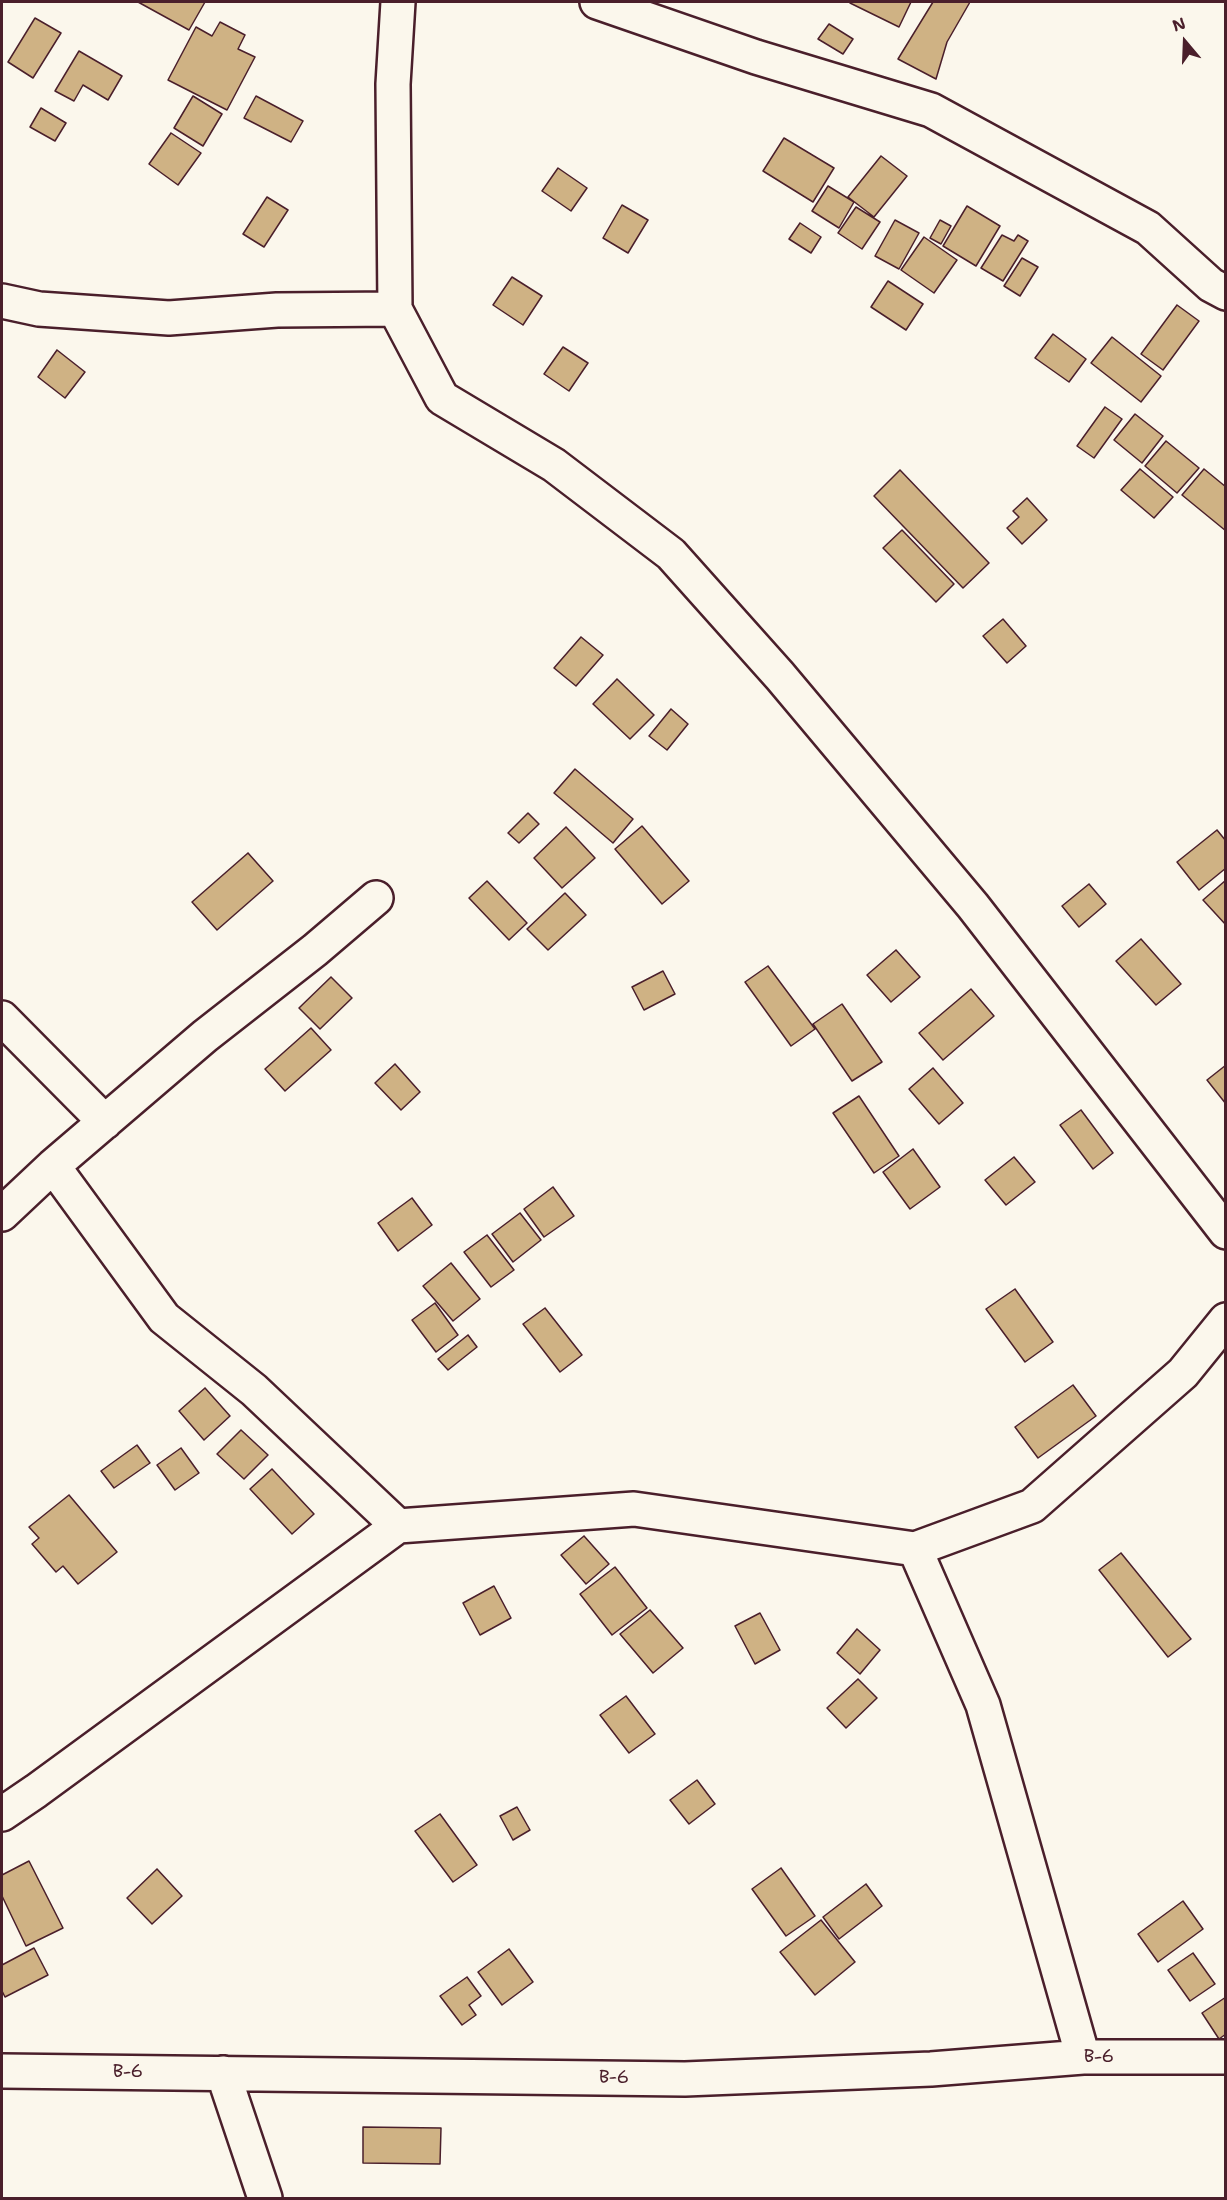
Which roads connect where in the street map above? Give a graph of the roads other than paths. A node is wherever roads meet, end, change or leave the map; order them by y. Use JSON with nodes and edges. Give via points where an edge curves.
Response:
{"nodes":[{"id":1,"x":398,"y":2,"type":"edge"},
{"id":2,"x":597,"y":2,"type":"edge"},
{"id":3,"x":1218,"y":289,"type":"edge"},
{"id":4,"x":2,"y":301,"type":"edge"},
{"id":5,"x":396,"y":309,"type":"junction"},
{"id":6,"x":1226,"y":318,"type":"edge"},
{"id":7,"x":376,"y":898,"type":"dead end"},
{"id":8,"x":2,"y":1018,"type":"edge"},
{"id":9,"x":105,"y":1122,"type":"junction"},
{"id":10,"x":53,"y":1166,"type":"junction"},
{"id":11,"x":2,"y":1214,"type":"edge"},
{"id":12,"x":1226,"y":1232,"type":"edge"},
{"id":13,"x":1226,"y":1320,"type":"edge"},
{"id":14,"x":398,"y":1526,"type":"junction"},
{"id":15,"x":915,"y":1549,"type":"junction"},
{"id":16,"x":2,"y":1814,"type":"edge"},
{"id":17,"x":1083,"y":2057,"type":"junction"},
{"id":18,"x":1226,"y":2057,"type":"edge"},
{"id":19,"x":2,"y":2071,"type":"edge"},
{"id":20,"x":223,"y":2073,"type":"junction"},
{"id":21,"x":265,"y":2199,"type":"edge"}],
"edges":[{"from":1,"to":5,"type":"street","via":[[393,84]]},
{"from":2,"to":3,"type":"street","via":[[931,111],[1148,228]]},
{"from":3,"to":6,"type":"street"},
{"from":4,"to":5,"type":"street","via":[[39,309],[170,318],[277,310]]},
{"from":5,"to":12,"type":"street","via":[[442,398],[554,465],[671,554],[780,676],[973,906]]},
{"from":7,"to":9,"type":"street"},
{"from":8,"to":9,"type":"street"},
{"from":9,"to":10,"type":"street"},
{"from":10,"to":11,"type":"street"},
{"from":10,"to":14,"type":"street","via":[[164,1318],[254,1390]]},
{"from":13,"to":15,"type":"street","via":[[1183,1373],[1032,1506]]},
{"from":14,"to":15,"type":"street","via":[[634,1509]]},
{"from":14,"to":16,"type":"street"},
{"from":15,"to":17,"type":"street","via":[[983,1705]]},
{"from":17,"to":18,"type":"street","name":"B-6"},
{"from":17,"to":20,"type":"street","name":"B-6","via":[[930,2069],[685,2079]]},
{"from":19,"to":20,"type":"street","name":"B-6"},
{"from":20,"to":21,"type":"street"}]}
